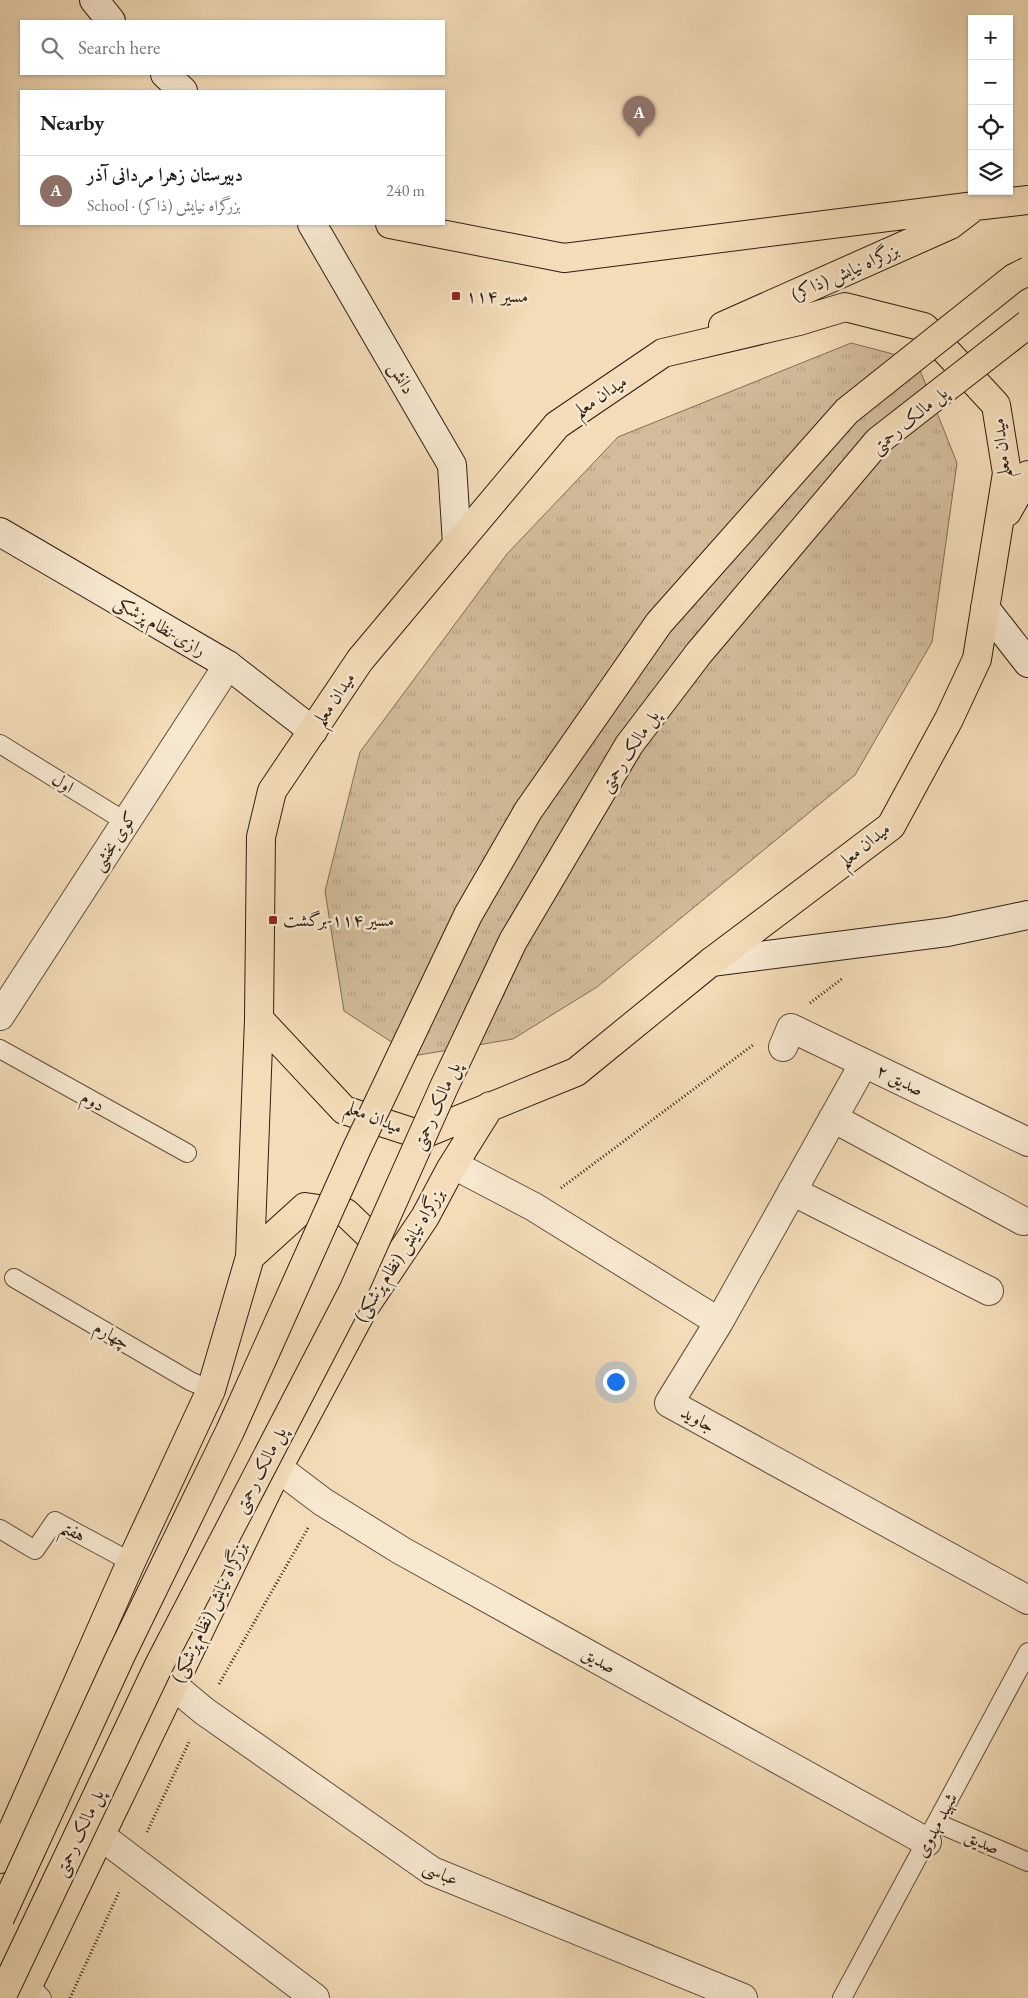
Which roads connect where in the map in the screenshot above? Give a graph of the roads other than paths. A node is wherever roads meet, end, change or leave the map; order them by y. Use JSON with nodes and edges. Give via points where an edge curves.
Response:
{"nodes":[{"id":1,"x":94,"y":0,"type":"edge"},
{"id":2,"x":110,"y":20,"type":"edge"},
{"id":3,"x":166,"y":75,"type":"edge"},
{"id":4,"x":182,"y":90,"type":"edge"},
{"id":5,"x":1028,"y":200,"type":"edge"},
{"id":6,"x":975,"y":206,"type":"junction"},
{"id":7,"x":313,"y":225,"type":"edge"},
{"id":8,"x":395,"y":225,"type":"edge"},
{"id":9,"x":1028,"y":271,"type":"edge"},
{"id":10,"x":1028,"y":324,"type":"edge"},
{"id":11,"x":663,"y":353,"type":"junction"},
{"id":12,"x":1028,"y":475,"type":"edge"},
{"id":13,"x":999,"y":526,"type":"junction"},
{"id":14,"x":0,"y":532,"type":"edge"},
{"id":15,"x":457,"y":544,"type":"junction"},
{"id":16,"x":985,"y":608,"type":"junction"},
{"id":17,"x":1028,"y":664,"type":"edge"},
{"id":18,"x":228,"y":665,"type":"junction"},
{"id":19,"x":312,"y":731,"type":"junction"},
{"id":20,"x":0,"y":744,"type":"edge"},
{"id":21,"x":126,"y":822,"type":"junction"},
{"id":22,"x":1028,"y":915,"type":"edge"},
{"id":23,"x":711,"y":962,"type":"junction"},
{"id":24,"x":0,"y":1016,"type":"edge"},
{"id":25,"x":259,"y":1019,"type":"junction"},
{"id":26,"x":783,"y":1047,"type":"dead end"},
{"id":27,"x":0,"y":1048,"type":"edge"},
{"id":28,"x":864,"y":1063,"type":"junction"},
{"id":29,"x":490,"y":1106,"type":"junction"},
{"id":30,"x":833,"y":1118,"type":"junction"},
{"id":31,"x":1028,"y":1142,"type":"edge"},
{"id":32,"x":187,"y":1153,"type":"dead end"},
{"id":33,"x":454,"y":1164,"type":"junction"},
{"id":34,"x":792,"y":1191,"type":"junction"},
{"id":35,"x":1023,"y":1221,"type":"dead end"},
{"id":36,"x":250,"y":1257,"type":"junction"},
{"id":37,"x":14,"y":1278,"type":"dead end"},
{"id":38,"x":989,"y":1290,"type":"dead end"},
{"id":39,"x":362,"y":1311,"type":"junction"},
{"id":40,"x":719,"y":1322,"type":"junction"},
{"id":41,"x":211,"y":1390,"type":"junction"},
{"id":42,"x":278,"y":1468,"type":"junction"},
{"id":43,"x":0,"y":1529,"type":"edge"},
{"id":44,"x":131,"y":1562,"type":"junction"},
{"id":45,"x":1028,"y":1600,"type":"edge"},
{"id":46,"x":1028,"y":1652,"type":"edge"},
{"id":47,"x":174,"y":1686,"type":"junction"},
{"id":48,"x":932,"y":1832,"type":"junction"},
{"id":49,"x":101,"y":1836,"type":"junction"},
{"id":50,"x":0,"y":1859,"type":"edge"},
{"id":51,"x":1028,"y":1862,"type":"edge"},
{"id":52,"x":0,"y":1918,"type":"edge"},
{"id":53,"x":31,"y":1993,"type":"edge"},
{"id":54,"x":0,"y":1998,"type":"edge"},
{"id":55,"x":315,"y":1998,"type":"edge"},
{"id":56,"x":742,"y":1998,"type":"edge"},
{"id":57,"x":842,"y":1998,"type":"edge"}],
"edges":[{"from":1,"to":2,"type":"street"},
{"from":3,"to":4,"type":"street"},
{"from":5,"to":6,"type":"highway"},
{"from":6,"to":8,"type":"highway","via":[[564,258]]},
{"from":6,"to":11,"type":"highway","name":"بزرگراه نیایش (ذاکر)","via":[[950,225]]},
{"from":7,"to":15,"type":"street","name":"دانش","via":[[452,465]]},
{"from":9,"to":52,"type":"highway","name":"پل مالک رحمتی","bridge":true,"via":[[1014,278],[847,411],[659,623],[528,811],[468,916],[374,1112],[230,1431]]},
{"from":10,"to":54,"type":"highway","name":"پل مالک رحمتی","bridge":true,"via":[[878,441],[699,653],[629,745],[513,941],[353,1291],[158,1665]]},
{"from":11,"to":13,"type":"highway","name":"میدان معلم","via":[[845,307],[924,327],[996,405],[1007,473]]},
{"from":11,"to":15,"type":"highway","name":"میدان معلم","via":[[557,425]]},
{"from":12,"to":13,"type":"highway"},
{"from":13,"to":16,"type":"highway","name":"میدان معلم"},
{"from":14,"to":18,"type":"street","name":"رازی-نظام پزشکی"},
{"from":15,"to":19,"type":"highway","name":"میدان معلم","via":[[360,660]]},
{"from":16,"to":17,"type":"street"},
{"from":16,"to":23,"type":"highway","name":"میدان معلم","via":[[977,659],[949,720],[891,826]]},
{"from":18,"to":19,"type":"street","name":"رازی-نظام پزشکی"},
{"from":18,"to":21,"type":"street","name":"کوی بخشی"},
{"from":19,"to":25,"type":"highway","name":"میدان معلم","via":[[272,791],[261,838]]},
{"from":20,"to":21,"type":"lane","name":"اول"},
{"from":21,"to":24,"type":"street","name":"کوی بخشی"},
{"from":22,"to":23,"type":"street","via":[[947,932]]},
{"from":23,"to":29,"type":"highway","name":"میدان معلم","via":[[576,1072]]},
{"from":25,"to":29,"type":"highway","name":"میدان معلم","via":[[344,1110],[420,1135]]},
{"from":25,"to":36,"type":"highway"},
{"from":26,"to":28,"type":"street","name":"صدیق ۲","via":[[791,1028]]},
{"from":27,"to":32,"type":"lane","name":"دوم"},
{"from":28,"to":30,"type":"street"},
{"from":28,"to":31,"type":"street","name":"صدیق ۲"},
{"from":29,"to":33,"type":"highway","name":"بزرگراه نیایش (نظام پزشکی)"},
{"from":30,"to":34,"type":"street"},
{"from":30,"to":35,"type":"street"},
{"from":33,"to":39,"type":"highway","name":"بزرگراه نیایش (نظام پزشکی)","via":[[425,1217]]},
{"from":33,"to":40,"type":"street","via":[[534,1208]]},
{"from":34,"to":38,"type":"street"},
{"from":34,"to":40,"type":"street"},
{"from":36,"to":39,"type":"highway","via":[[305,1208],[346,1212],[374,1240]]},
{"from":36,"to":41,"type":"highway"},
{"from":37,"to":41,"type":"lane","name":"چهارم","via":[[190,1381]]},
{"from":39,"to":42,"type":"highway","name":"بزرگراه نیایش (نظام پزشکی)"},
{"from":40,"to":45,"type":"street","name":"جاوید","via":[[669,1403]]},
{"from":41,"to":44,"type":"highway"},
{"from":42,"to":47,"type":"highway","name":"بزرگراه نیایش (نظام پزشکی)"},
{"from":42,"to":48,"type":"street","name":"صدیق","via":[[323,1502],[402,1552]]},
{"from":43,"to":44,"type":"lane","name":"هفتم","via":[[35,1550],[54,1521]]},
{"from":44,"to":50,"type":"highway"},
{"from":46,"to":48,"type":"lane","name":"شهید مهدوی"},
{"from":47,"to":49,"type":"highway","name":"بزرگراه نیایش (نظام پزشکی)"},
{"from":47,"to":56,"type":"street","name":"عباسی","via":[[204,1711],[432,1871]]},
{"from":48,"to":51,"type":"lane","name":"صدیق"},
{"from":48,"to":57,"type":"lane","name":"شهید مهدوی"},
{"from":49,"to":53,"type":"highway","name":"بزرگراه نیایش (نظام پزشکی)"},
{"from":49,"to":55,"type":"street"}]}
